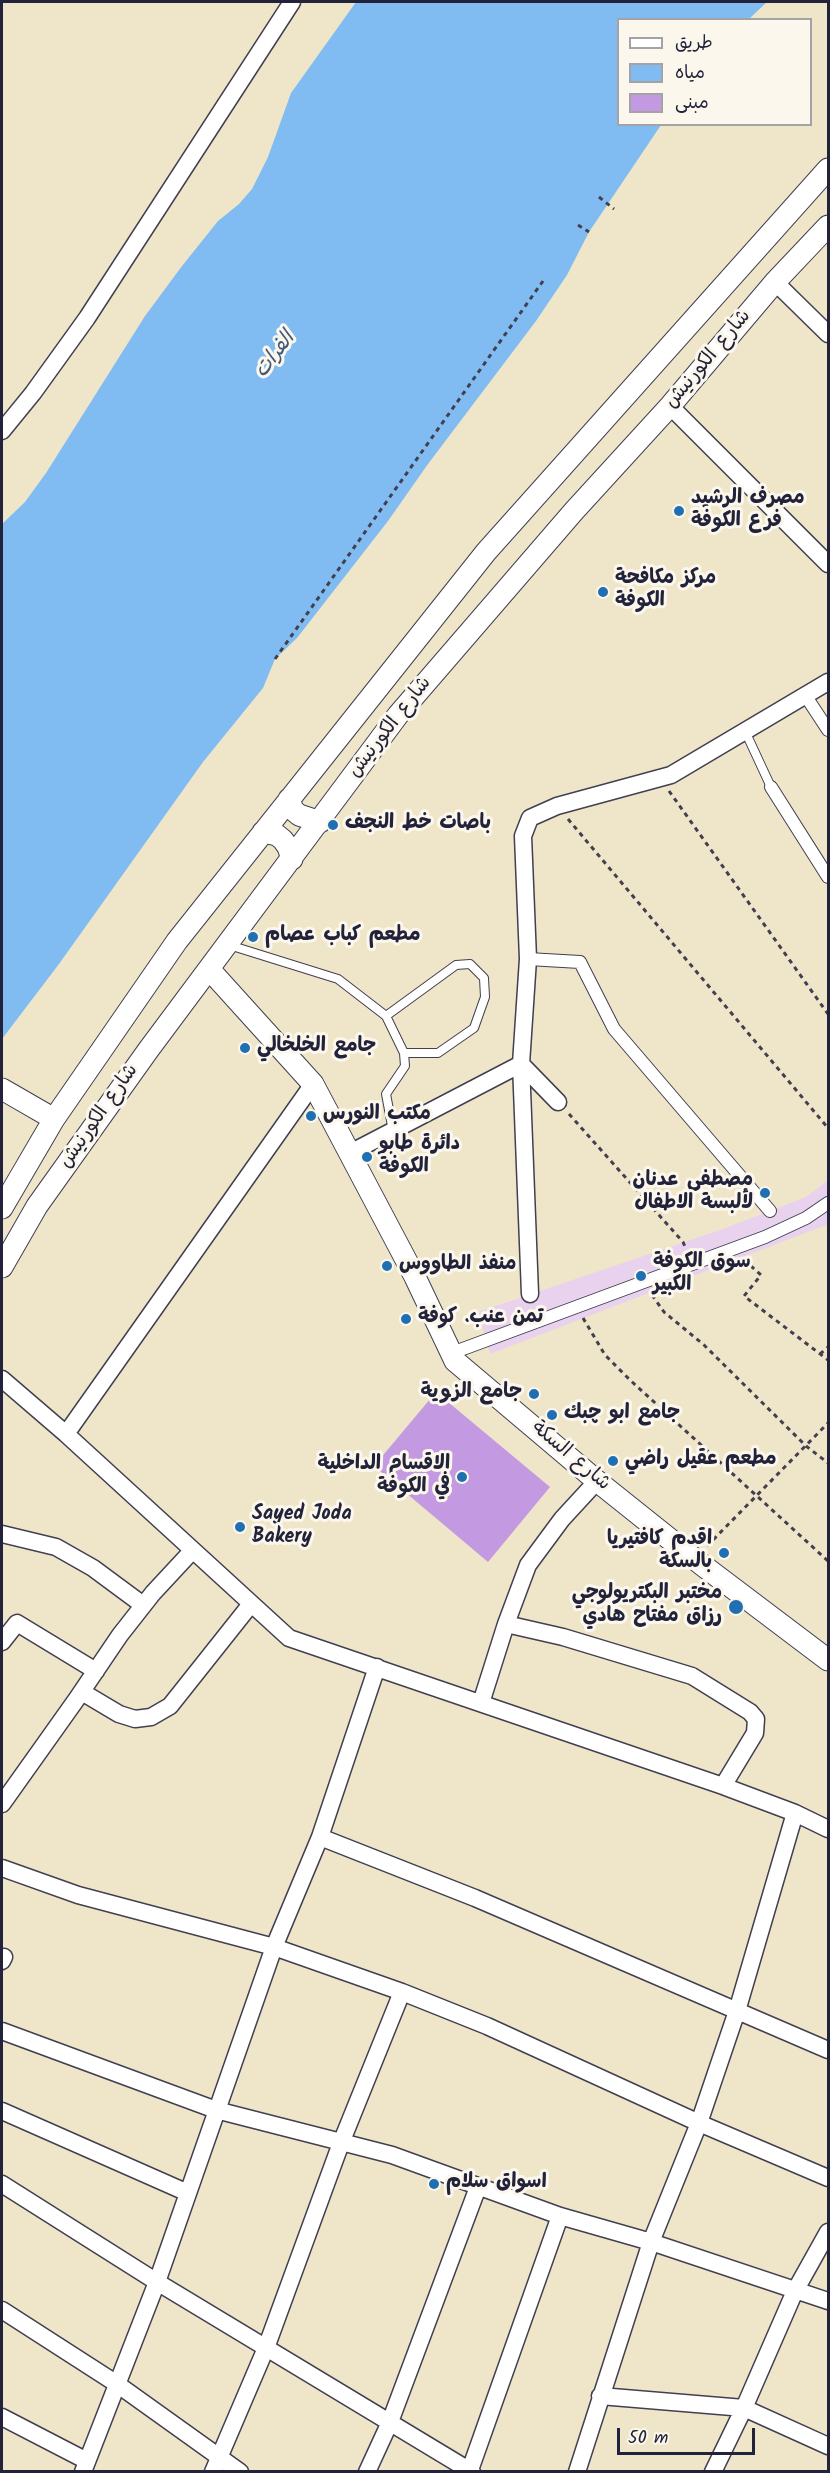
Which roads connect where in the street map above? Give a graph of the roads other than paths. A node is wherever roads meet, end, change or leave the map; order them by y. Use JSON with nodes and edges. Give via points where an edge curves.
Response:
{"nodes":[{"id":1,"x":292,"y":2,"type":"edge"},
{"id":2,"x":827,"y":172,"type":"edge"},
{"id":3,"x":828,"y":226,"type":"edge"},
{"id":4,"x":775,"y":282,"type":"junction"},
{"id":5,"x":828,"y":333,"type":"edge"},
{"id":6,"x":670,"y":406,"type":"junction"},
{"id":7,"x":2,"y":431,"type":"edge"},
{"id":8,"x":828,"y":564,"type":"edge"},
{"id":9,"x":828,"y":682,"type":"edge"},
{"id":10,"x":805,"y":695,"type":"junction"},
{"id":11,"x":828,"y":730,"type":"edge"},
{"id":12,"x":745,"y":731,"type":"junction"},
{"id":13,"x":771,"y":787,"type":"joint"},
{"id":14,"x":289,"y":799,"type":"junction"},
{"id":15,"x":320,"y":822,"type":"junction"},
{"id":16,"x":263,"y":832,"type":"junction"},
{"id":17,"x":292,"y":859,"type":"junction"},
{"id":18,"x":828,"y":877,"type":"edge"},
{"id":19,"x":227,"y":945,"type":"junction"},
{"id":20,"x":528,"y":959,"type":"junction"},
{"id":21,"x":209,"y":969,"type":"junction"},
{"id":22,"x":386,"y":1016,"type":"junction"},
{"id":23,"x":404,"y":1053,"type":"junction"},
{"id":24,"x":521,"y":1064,"type":"junction"},
{"id":25,"x":313,"y":1084,"type":"junction"},
{"id":26,"x":2,"y":1089,"type":"edge"},
{"id":27,"x":558,"y":1102,"type":"road end"},
{"id":28,"x":54,"y":1119,"type":"junction"},
{"id":29,"x":393,"y":1131,"type":"junction"},
{"id":30,"x":350,"y":1153,"type":"junction"},
{"id":31,"x":828,"y":1203,"type":"edge"},
{"id":32,"x":2,"y":1208,"type":"edge"},
{"id":33,"x":770,"y":1210,"type":"dead end"},
{"id":34,"x":2,"y":1267,"type":"edge"},
{"id":35,"x":530,"y":1294,"type":"dead end"},
{"id":36,"x":452,"y":1353,"type":"junction"},
{"id":37,"x":2,"y":1379,"type":"edge"},
{"id":38,"x":66,"y":1434,"type":"junction"},
{"id":39,"x":597,"y":1481,"type":"junction"},
{"id":40,"x":2,"y":1534,"type":"edge"},
{"id":41,"x":192,"y":1551,"type":"junction"},
{"id":42,"x":251,"y":1604,"type":"junction"},
{"id":43,"x":143,"y":1605,"type":"junction"},
{"id":44,"x":506,"y":1624,"type":"junction"},
{"id":45,"x":2,"y":1642,"type":"edge"},
{"id":46,"x":828,"y":1660,"type":"edge"},
{"id":47,"x":377,"y":1667,"type":"junction"},
{"id":48,"x":96,"y":1671,"type":"junction"},
{"id":49,"x":82,"y":1692,"type":"junction"},
{"id":50,"x":481,"y":1703,"type":"junction"},
{"id":51,"x":723,"y":1786,"type":"junction"},
{"id":52,"x":2,"y":1804,"type":"edge"},
{"id":53,"x":795,"y":1813,"type":"junction"},
{"id":54,"x":828,"y":1829,"type":"edge"},
{"id":55,"x":320,"y":1837,"type":"junction"},
{"id":56,"x":2,"y":1868,"type":"edge"},
{"id":57,"x":274,"y":1947,"type":"junction"},
{"id":58,"x":402,"y":1992,"type":"junction"},
{"id":59,"x":737,"y":2011,"type":"junction"},
{"id":60,"x":2,"y":2031,"type":"edge"},
{"id":61,"x":828,"y":2050,"type":"edge"},
{"id":62,"x":216,"y":2110,"type":"junction"},
{"id":63,"x":2,"y":2111,"type":"edge"},
{"id":64,"x":699,"y":2123,"type":"junction"},
{"id":65,"x":341,"y":2143,"type":"junction"},
{"id":66,"x":828,"y":2178,"type":"edge"},
{"id":67,"x":2,"y":2184,"type":"edge"},
{"id":68,"x":478,"y":2187,"type":"junction"},
{"id":69,"x":188,"y":2193,"type":"junction"},
{"id":70,"x":560,"y":2216,"type":"junction"},
{"id":71,"x":828,"y":2232,"type":"edge"},
{"id":72,"x":651,"y":2241,"type":"junction"},
{"id":73,"x":157,"y":2282,"type":"junction"},
{"id":74,"x":795,"y":2291,"type":"junction"},
{"id":75,"x":828,"y":2301,"type":"edge"},
{"id":76,"x":2,"y":2310,"type":"edge"},
{"id":77,"x":266,"y":2348,"type":"junction"},
{"id":78,"x":117,"y":2385,"type":"junction"},
{"id":79,"x":600,"y":2396,"type":"junction"},
{"id":80,"x":744,"y":2408,"type":"junction"},
{"id":81,"x":2,"y":2417,"type":"edge"},
{"id":82,"x":390,"y":2422,"type":"junction"},
{"id":83,"x":828,"y":2446,"type":"edge"},
{"id":84,"x":217,"y":2464,"type":"edge"},
{"id":85,"x":85,"y":2466,"type":"edge"},
{"id":86,"x":471,"y":2471,"type":"edge"},
{"id":87,"x":240,"y":2472,"type":"edge"},
{"id":88,"x":367,"y":2472,"type":"edge"},
{"id":89,"x":578,"y":2472,"type":"edge"},
{"id":90,"x":713,"y":2472,"type":"edge"}],
"edges":[{"from":1,"to":7,"type":"street","via":[[87,318]]},
{"from":2,"to":14,"type":"street","name":"شارع الكورنيش","via":[[486,552]]},
{"from":3,"to":4,"type":"street","name":"شارع الكورنيش"},
{"from":4,"to":5,"type":"street"},
{"from":4,"to":6,"type":"street","name":"شارع الكورنيش"},
{"from":6,"to":8,"type":"street"},
{"from":6,"to":15,"type":"street","name":"شارع الكورنيش","via":[[398,715]]},
{"from":9,"to":10,"type":"street"},
{"from":10,"to":11,"type":"street"},
{"from":10,"to":12,"type":"street"},
{"from":12,"to":13,"type":"lane"},
{"from":12,"to":20,"type":"street","via":[[671,775],[557,806],[530,818],[523,836]]},
{"from":13,"to":18,"type":"street"},
{"from":14,"to":15,"type":"street","via":[[299,815]]},
{"from":14,"to":16,"type":"street","name":"شارع الكورنيش"},
{"from":15,"to":17,"type":"street","name":"شارع الكورنيش"},
{"from":16,"to":17,"type":"street","via":[[283,840]]},
{"from":16,"to":28,"type":"street","name":"شارع الكورنيش","via":[[177,941]]},
{"from":17,"to":19,"type":"street","name":"شارع الكورنيش"},
{"from":19,"to":21,"type":"street","name":"شارع الكورنيش"},
{"from":19,"to":22,"type":"lane","via":[[338,979]]},
{"from":20,"to":24,"type":"street"},
{"from":20,"to":33,"type":"street","via":[[580,962],[614,1029]]},
{"from":21,"to":25,"type":"street","name":"شارع السكة"},
{"from":21,"to":34,"type":"street","name":"شارع الكورنيش","via":[[44,1197]]},
{"from":22,"to":23,"type":"lane"},
{"from":22,"to":23,"type":"lane","via":[[456,965],[470,964],[484,978],[485,997],[474,1028],[438,1053]]},
{"from":23,"to":29,"type":"lane","via":[[405,1066],[386,1094]]},
{"from":24,"to":27,"type":"street"},
{"from":24,"to":29,"type":"street"},
{"from":24,"to":35,"type":"street"},
{"from":25,"to":30,"type":"street","name":"شارع السكة"},
{"from":25,"to":38,"type":"street"},
{"from":26,"to":28,"type":"street"},
{"from":28,"to":32,"type":"street","name":"شارع الكورنيش"},
{"from":29,"to":30,"type":"street"},
{"from":30,"to":36,"type":"street","name":"شارع السكة"},
{"from":31,"to":36,"type":"street","via":[[806,1218],[731,1250]]},
{"from":36,"to":39,"type":"street","name":"شارع السكة","via":[[455,1361]]},
{"from":37,"to":38,"type":"street"},
{"from":38,"to":41,"type":"street"},
{"from":39,"to":44,"type":"street","via":[[528,1565]]},
{"from":39,"to":46,"type":"street","name":"شارع السكة"},
{"from":40,"to":43,"type":"street","via":[[56,1547],[93,1568]]},
{"from":41,"to":42,"type":"street"},
{"from":41,"to":43,"type":"street"},
{"from":42,"to":47,"type":"street","via":[[289,1638]]},
{"from":42,"to":49,"type":"street","via":[[170,1706],[161,1712],[135,1719]]},
{"from":43,"to":48,"type":"street"},
{"from":44,"to":50,"type":"street"},
{"from":44,"to":51,"type":"street","via":[[692,1676],[750,1712],[756,1719],[755,1733]]},
{"from":45,"to":48,"type":"street","via":[[17,1623]]},
{"from":47,"to":50,"type":"street"},
{"from":47,"to":55,"type":"street"},
{"from":48,"to":49,"type":"street"},
{"from":49,"to":52,"type":"street"},
{"from":50,"to":51,"type":"street"},
{"from":51,"to":53,"type":"street"},
{"from":53,"to":54,"type":"street"},
{"from":53,"to":59,"type":"street"},
{"from":55,"to":57,"type":"street"},
{"from":55,"to":59,"type":"street","via":[[475,1898]]},
{"from":56,"to":57,"type":"street","via":[[78,1895]]},
{"from":57,"to":58,"type":"street"},
{"from":57,"to":62,"type":"street"},
{"from":58,"to":64,"type":"street","via":[[487,2026]]},
{"from":58,"to":65,"type":"street"},
{"from":59,"to":61,"type":"street"},
{"from":59,"to":64,"type":"street"},
{"from":60,"to":62,"type":"street"},
{"from":62,"to":65,"type":"street"},
{"from":62,"to":69,"type":"street"},
{"from":63,"to":69,"type":"street"},
{"from":64,"to":66,"type":"street"},
{"from":64,"to":72,"type":"street"},
{"from":65,"to":68,"type":"street","via":[[392,2155]]},
{"from":65,"to":77,"type":"street"},
{"from":67,"to":73,"type":"street"},
{"from":68,"to":70,"type":"street"},
{"from":68,"to":82,"type":"street"},
{"from":69,"to":73,"type":"street"},
{"from":70,"to":72,"type":"street"},
{"from":70,"to":86,"type":"street"},
{"from":71,"to":74,"type":"street"},
{"from":72,"to":74,"type":"street"},
{"from":72,"to":79,"type":"street"},
{"from":73,"to":77,"type":"street"},
{"from":73,"to":78,"type":"street"},
{"from":74,"to":75,"type":"street"},
{"from":74,"to":80,"type":"street"},
{"from":76,"to":78,"type":"street"},
{"from":77,"to":82,"type":"street"},
{"from":77,"to":84,"type":"street"},
{"from":78,"to":84,"type":"street"},
{"from":78,"to":85,"type":"street"},
{"from":79,"to":80,"type":"street"},
{"from":79,"to":89,"type":"street"},
{"from":80,"to":83,"type":"street"},
{"from":80,"to":90,"type":"street"},
{"from":81,"to":85,"type":"street"},
{"from":82,"to":86,"type":"street"},
{"from":82,"to":88,"type":"street"},
{"from":84,"to":87,"type":"street"}]}
